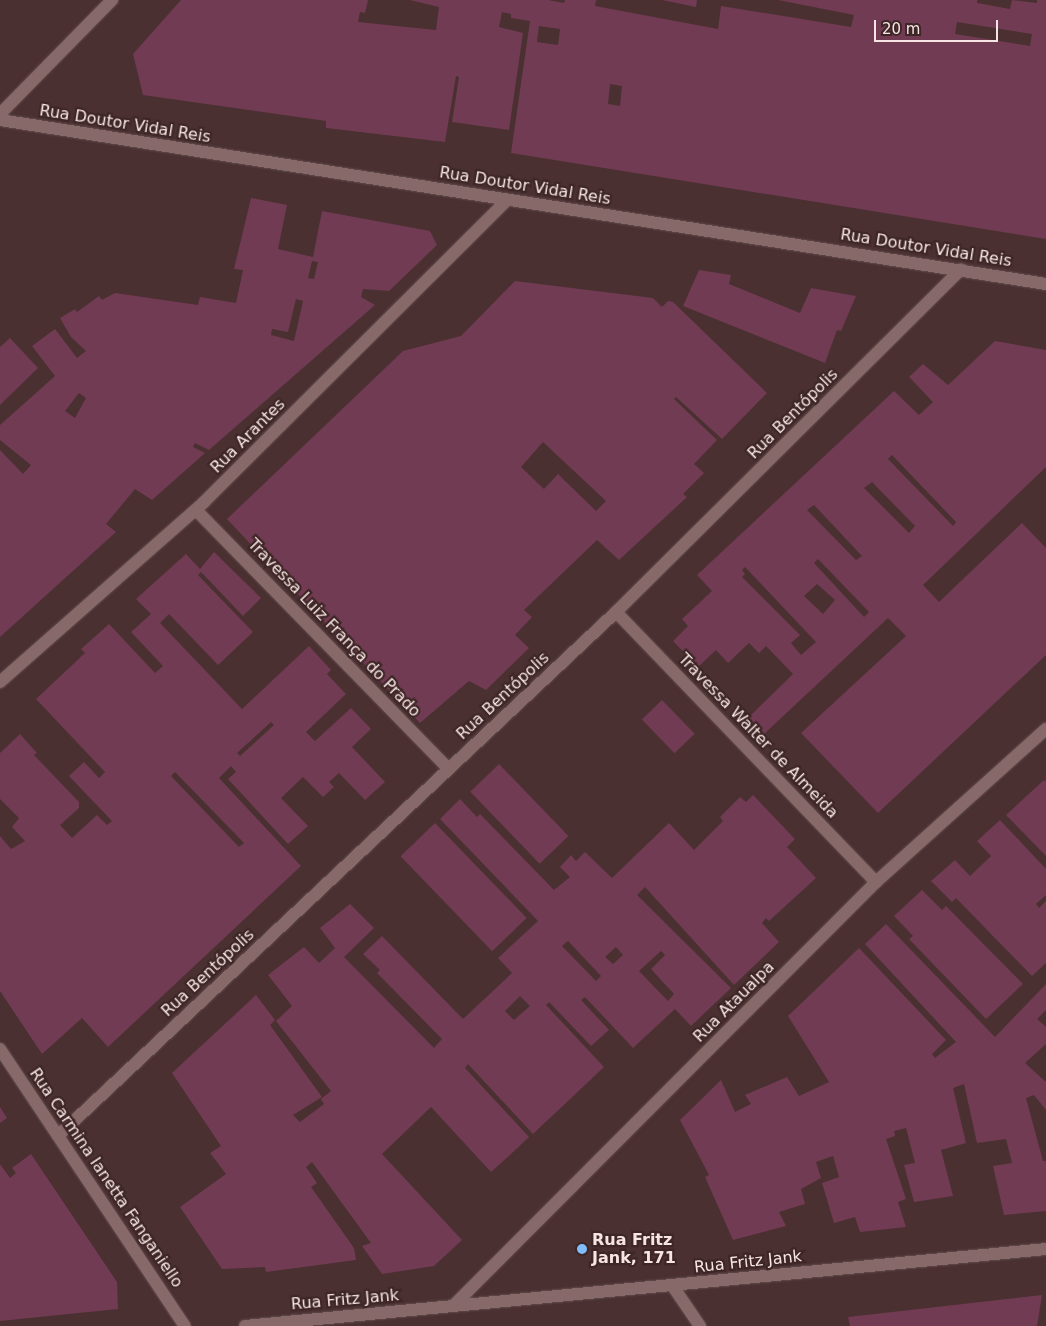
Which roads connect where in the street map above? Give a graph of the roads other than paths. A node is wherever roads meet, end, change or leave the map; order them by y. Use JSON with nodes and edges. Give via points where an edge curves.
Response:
{"nodes":[{"id":1,"x":112,"y":0,"type":"edge"},
{"id":2,"x":0,"y":114,"type":"edge"},
{"id":3,"x":0,"y":120,"type":"edge"},
{"id":4,"x":507,"y":200,"type":"junction"},
{"id":5,"x":961,"y":269,"type":"junction"},
{"id":6,"x":1046,"y":284,"type":"edge"},
{"id":7,"x":196,"y":510,"type":"junction"},
{"id":8,"x":616,"y":612,"type":"junction"},
{"id":9,"x":0,"y":682,"type":"edge"},
{"id":10,"x":1046,"y":729,"type":"edge"},
{"id":11,"x":448,"y":769,"type":"junction"},
{"id":12,"x":876,"y":882,"type":"junction"},
{"id":13,"x":0,"y":1049,"type":"edge"},
{"id":14,"x":58,"y":1136,"type":"junction"},
{"id":15,"x":1046,"y":1249,"type":"edge"},
{"id":16,"x":672,"y":1285,"type":"junction"},
{"id":17,"x":453,"y":1306,"type":"junction"},
{"id":18,"x":185,"y":1326,"type":"edge"},
{"id":19,"x":245,"y":1326,"type":"edge"},
{"id":20,"x":700,"y":1326,"type":"edge"}],
"edges":[{"from":1,"to":2,"type":"street"},
{"from":3,"to":4,"type":"street","name":"Rua Doutor Vidal Reis"},
{"from":4,"to":5,"type":"street","name":"Rua Doutor Vidal Reis"},
{"from":4,"to":7,"type":"street","name":"Rua Arantes"},
{"from":5,"to":6,"type":"street","name":"Rua Doutor Vidal Reis"},
{"from":5,"to":8,"type":"street","name":"Rua Bentópolis"},
{"from":7,"to":9,"type":"street","name":"Rua Arantes"},
{"from":7,"to":11,"type":"street","name":"Travessa Luiz França do Prado"},
{"from":8,"to":11,"type":"street","name":"Rua Bentópolis"},
{"from":8,"to":12,"type":"street","name":"Travessa Walter de Almeida"},
{"from":10,"to":12,"type":"street","name":"Rua Ataualpa"},
{"from":11,"to":14,"type":"street","name":"Rua Bentópolis"},
{"from":12,"to":17,"type":"street","name":"Rua Ataualpa"},
{"from":13,"to":14,"type":"street","name":"Rua Carmina Ianetta Fanganiello"},
{"from":14,"to":18,"type":"street","name":"Rua Carmina Ianetta Fanganiello"},
{"from":15,"to":16,"type":"street","name":"Rua Fritz Jank"},
{"from":16,"to":17,"type":"street","name":"Rua Fritz Jank"},
{"from":16,"to":20,"type":"street"},
{"from":17,"to":19,"type":"street","name":"Rua Fritz Jank"}]}
